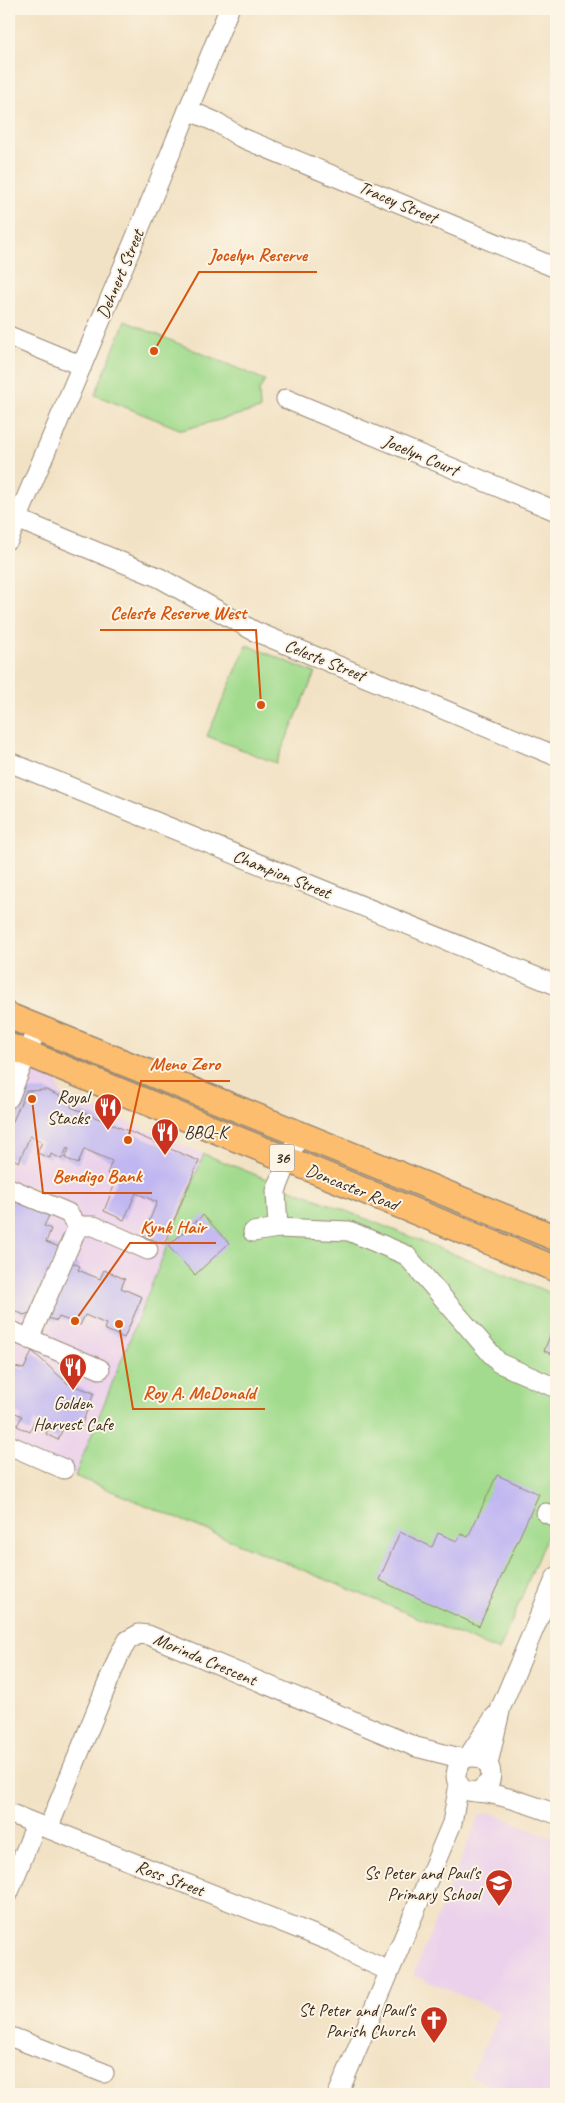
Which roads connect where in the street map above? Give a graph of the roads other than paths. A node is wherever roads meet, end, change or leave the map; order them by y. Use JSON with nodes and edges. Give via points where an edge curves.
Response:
{"nodes":[{"id":1,"x":229,"y":9,"type":"edge"},
{"id":2,"x":186,"y":115,"type":"junction"},
{"id":3,"x":554,"y":261,"type":"edge"},
{"id":4,"x":9,"y":336,"type":"edge"},
{"id":5,"x":82,"y":366,"type":"junction"},
{"id":6,"x":286,"y":399,"type":"dead end"},
{"id":7,"x":556,"y":511,"type":"edge"},
{"id":8,"x":17,"y":520,"type":"junction"},
{"id":9,"x":9,"y":539,"type":"edge"},
{"id":10,"x":556,"y":756,"type":"edge"},
{"id":11,"x":9,"y":762,"type":"edge"},
{"id":12,"x":556,"y":985,"type":"edge"},
{"id":13,"x":9,"y":1016,"type":"edge"},
{"id":14,"x":37,"y":1028,"type":"junction"},
{"id":15,"x":18,"y":1050,"type":"edge"},
{"id":16,"x":9,"y":1098,"type":"edge"},
{"id":17,"x":299,"y":1134,"type":"junction"},
{"id":18,"x":289,"y":1161,"type":"junction"},
{"id":19,"x":9,"y":1188,"type":"edge"},
{"id":20,"x":78,"y":1226,"type":"junction"},
{"id":21,"x":278,"y":1228,"type":"junction"},
{"id":22,"x":253,"y":1232,"type":"dead end"},
{"id":23,"x":556,"y":1238,"type":"edge"},
{"id":24,"x":148,"y":1250,"type":"dead end"},
{"id":25,"x":556,"y":1270,"type":"edge"},
{"id":26,"x":9,"y":1330,"type":"edge"},
{"id":27,"x":29,"y":1339,"type":"junction"},
{"id":28,"x":100,"y":1369,"type":"dead end"},
{"id":29,"x":556,"y":1388,"type":"edge"},
{"id":30,"x":9,"y":1445,"type":"edge"},
{"id":31,"x":64,"y":1469,"type":"dead end"},
{"id":32,"x":556,"y":1577,"type":"edge"},
{"id":33,"x":501,"y":1707,"type":"junction"},
{"id":34,"x":490,"y":1770,"type":"junction"},
{"id":35,"x":467,"y":1776,"type":"junction"},
{"id":36,"x":524,"y":1801,"type":"junction"},
{"id":37,"x":9,"y":1813,"type":"edge"},
{"id":38,"x":556,"y":1814,"type":"edge"},
{"id":39,"x":42,"y":1827,"type":"junction"},
{"id":40,"x":9,"y":1892,"type":"edge"},
{"id":41,"x":391,"y":1967,"type":"junction"},
{"id":42,"x":9,"y":2036,"type":"edge"},
{"id":43,"x":104,"y":2073,"type":"dead end"},
{"id":44,"x":338,"y":2094,"type":"edge"}],
"edges":[{"from":1,"to":2,"type":"street","name":"Dehnert Street"},
{"from":2,"to":3,"type":"street","name":"Tracey Street","via":[[217,132],[240,137]]},
{"from":2,"to":5,"type":"street","name":"Dehnert Street"},
{"from":4,"to":5,"type":"street"},
{"from":5,"to":8,"type":"street","name":"Dehnert Street"},
{"from":6,"to":7,"type":"street","name":"Jocelyn Court"},
{"from":8,"to":9,"type":"street","name":"Dehnert Street"},
{"from":8,"to":10,"type":"street","name":"Celeste Street","via":[[166,581],[254,631]]},
{"from":11,"to":12,"type":"street","name":"Champion Street"},
{"from":13,"to":14,"type":"main road","name":"Doncaster Road","number":"36"},
{"from":14,"to":15,"type":"street"},
{"from":14,"to":17,"type":"main road","name":"Doncaster Road","number":"36"},
{"from":15,"to":16,"type":"street"},
{"from":15,"to":18,"type":"main road","name":"Doncaster Road","number":"36"},
{"from":17,"to":18,"type":"street"},
{"from":17,"to":23,"type":"main road","name":"Doncaster Road","number":"36"},
{"from":18,"to":21,"type":"street","via":[[276,1191]]},
{"from":18,"to":25,"type":"main road","name":"Doncaster Road","number":"36"},
{"from":19,"to":20,"type":"street","via":[[68,1213]]},
{"from":20,"to":24,"type":"street","via":[[94,1226]]},
{"from":20,"to":27,"type":"street"},
{"from":21,"to":22,"type":"street"},
{"from":21,"to":29,"type":"street","via":[[349,1231],[406,1255],[499,1362]]},
{"from":26,"to":27,"type":"street"},
{"from":27,"to":28,"type":"street"},
{"from":30,"to":31,"type":"street"},
{"from":32,"to":33,"type":"street"},
{"from":33,"to":34,"type":"street"},
{"from":33,"to":35,"type":"street"},
{"from":34,"to":35,"type":"street","via":[[487,1785]]},
{"from":34,"to":35,"type":"street","via":[[479,1757]]},
{"from":34,"to":36,"type":"street"},
{"from":35,"to":36,"type":"street"},
{"from":35,"to":39,"type":"street","name":"Morinda Crescent","via":[[416,1748],[148,1635],[138,1634],[128,1640],[120,1653]]},
{"from":35,"to":41,"type":"street","via":[[452,1823]]},
{"from":36,"to":38,"type":"street"},
{"from":37,"to":39,"type":"street","name":"Ross Street"},
{"from":39,"to":40,"type":"street","name":"Morinda Crescent"},
{"from":39,"to":41,"type":"street","name":"Ross Street","via":[[332,1942],[356,1956]]},
{"from":41,"to":44,"type":"street"},
{"from":42,"to":43,"type":"street"}]}
